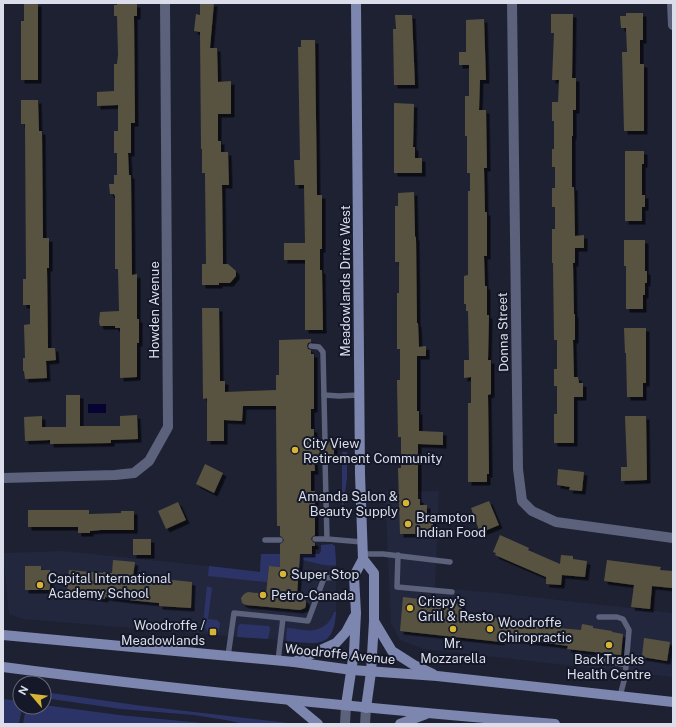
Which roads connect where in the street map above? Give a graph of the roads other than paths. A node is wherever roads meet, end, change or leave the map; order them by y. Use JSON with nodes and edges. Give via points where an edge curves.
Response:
{"nodes":[{"id":1,"x":164,"y":3,"type":"edge"},
{"id":2,"x":356,"y":3,"type":"edge"},
{"id":3,"x":512,"y":3,"type":"edge"},
{"id":4,"x":672,"y":3,"type":"edge"},
{"id":5,"x":673,"y":24,"type":"edge"},
{"id":6,"x":311,"y":346,"type":"dead end"},
{"id":7,"x":324,"y":395,"type":"junction"},
{"id":8,"x":359,"y":395,"type":"junction"},
{"id":9,"x":325,"y":442,"type":"dead end"},
{"id":10,"x":325,"y":459,"type":"dead end"},
{"id":11,"x":3,"y":478,"type":"edge"},
{"id":12,"x":673,"y":538,"type":"edge"},
{"id":13,"x":315,"y":539,"type":"dead end"},
{"id":14,"x":327,"y":539,"type":"junction"},
{"id":15,"x":265,"y":540,"type":"dead end"},
{"id":16,"x":280,"y":540,"type":"dead end"},
{"id":17,"x":362,"y":542,"type":"junction"},
{"id":18,"x":398,"y":555,"type":"junction"},
{"id":19,"x":363,"y":556,"type":"junction"},
{"id":20,"x":450,"y":562,"type":"dead end"},
{"id":21,"x":354,"y":576,"type":"junction"},
{"id":22,"x":452,"y":592,"type":"dead end"},
{"id":23,"x":356,"y":613,"type":"junction"},
{"id":24,"x":599,"y":617,"type":"dead end"},
{"id":25,"x":283,"y":618,"type":"junction"},
{"id":26,"x":374,"y":621,"type":"junction"},
{"id":27,"x":3,"y":635,"type":"edge"},
{"id":28,"x":228,"y":656,"type":"junction"},
{"id":29,"x":599,"y":659,"type":"dead end"},
{"id":30,"x":278,"y":661,"type":"junction"},
{"id":31,"x":294,"y":662,"type":"junction"},
{"id":32,"x":626,"y":665,"type":"junction"},
{"id":33,"x":3,"y":667,"type":"edge"},
{"id":34,"x":352,"y":670,"type":"junction"},
{"id":35,"x":371,"y":672,"type":"junction"},
{"id":36,"x":437,"y":676,"type":"junction"},
{"id":37,"x":620,"y":696,"type":"junction"},
{"id":38,"x":289,"y":700,"type":"junction"},
{"id":39,"x":673,"y":702,"type":"edge"},
{"id":40,"x":346,"y":705,"type":"junction"},
{"id":41,"x":366,"y":708,"type":"junction"},
{"id":42,"x":428,"y":714,"type":"junction"},
{"id":43,"x":318,"y":724,"type":"edge"},
{"id":44,"x":344,"y":724,"type":"edge"},
{"id":45,"x":365,"y":724,"type":"edge"},
{"id":46,"x":400,"y":724,"type":"edge"},
{"id":47,"x":555,"y":724,"type":"edge"}],
"edges":[{"from":1,"to":11,"type":"street","name":"Howden Avenue","via":[[168,427],[149,461],[134,473]]},
{"from":2,"to":8,"type":"main road","name":"Meadowlands Drive West"},
{"from":3,"to":12,"type":"street","name":"Donna Street","via":[[518,468],[522,501],[532,511],[556,522]]},
{"from":4,"to":5,"type":"street"},
{"from":6,"to":7,"type":"lane","via":[[319,347],[323,352]]},
{"from":7,"to":8,"type":"lane"},
{"from":7,"to":9,"type":"lane"},
{"from":8,"to":17,"type":"main road","name":"Meadowlands Drive West"},
{"from":10,"to":14,"type":"lane"},
{"from":13,"to":14,"type":"lane"},
{"from":14,"to":17,"type":"lane"},
{"from":15,"to":16,"type":"lane"},
{"from":17,"to":19,"type":"main road","name":"Meadowlands Drive West"},
{"from":18,"to":19,"type":"lane"},
{"from":18,"to":20,"type":"lane"},
{"from":18,"to":22,"type":"lane","via":[[397,587]]},
{"from":19,"to":21,"type":"main road"},
{"from":19,"to":26,"type":"main road","name":"Meadowlands Drive West","via":[[374,574]]},
{"from":21,"to":23,"type":"main road"},
{"from":21,"to":25,"type":"lane","via":[[324,578],[308,621]]},
{"from":23,"to":31,"type":"main road","via":[[346,632],[336,643]]},
{"from":23,"to":34,"type":"main road"},
{"from":24,"to":32,"type":"lane","via":[[623,619],[629,630]]},
{"from":25,"to":28,"type":"lane","via":[[234,612]]},
{"from":25,"to":30,"type":"lane"},
{"from":26,"to":35,"type":"main road","name":"Meadowlands Drive West"},
{"from":26,"to":36,"type":"main road","via":[[392,651]]},
{"from":27,"to":28,"type":"main road","name":"Woodroffe Avenue"},
{"from":28,"to":30,"type":"main road","name":"Woodroffe Avenue"},
{"from":29,"to":32,"type":"lane"},
{"from":30,"to":31,"type":"main road","name":"Woodroffe Avenue"},
{"from":31,"to":34,"type":"main road","name":"Woodroffe Avenue"},
{"from":32,"to":37,"type":"lane"},
{"from":33,"to":38,"type":"main road"},
{"from":34,"to":35,"type":"main road","name":"Woodroffe Avenue"},
{"from":34,"to":40,"type":"main road"},
{"from":35,"to":36,"type":"main road","name":"Woodroffe Avenue"},
{"from":35,"to":41,"type":"main road","name":"Meadowlands Drive West"},
{"from":36,"to":37,"type":"main road","name":"Woodroffe Avenue"},
{"from":37,"to":39,"type":"main road","name":"Woodroffe Avenue"},
{"from":38,"to":40,"type":"main road"},
{"from":38,"to":43,"type":"main road"},
{"from":40,"to":41,"type":"main road"},
{"from":40,"to":44,"type":"street"},
{"from":41,"to":42,"type":"main road"},
{"from":41,"to":45,"type":"street"},
{"from":42,"to":46,"type":"main road"},
{"from":42,"to":47,"type":"main road"}]}
